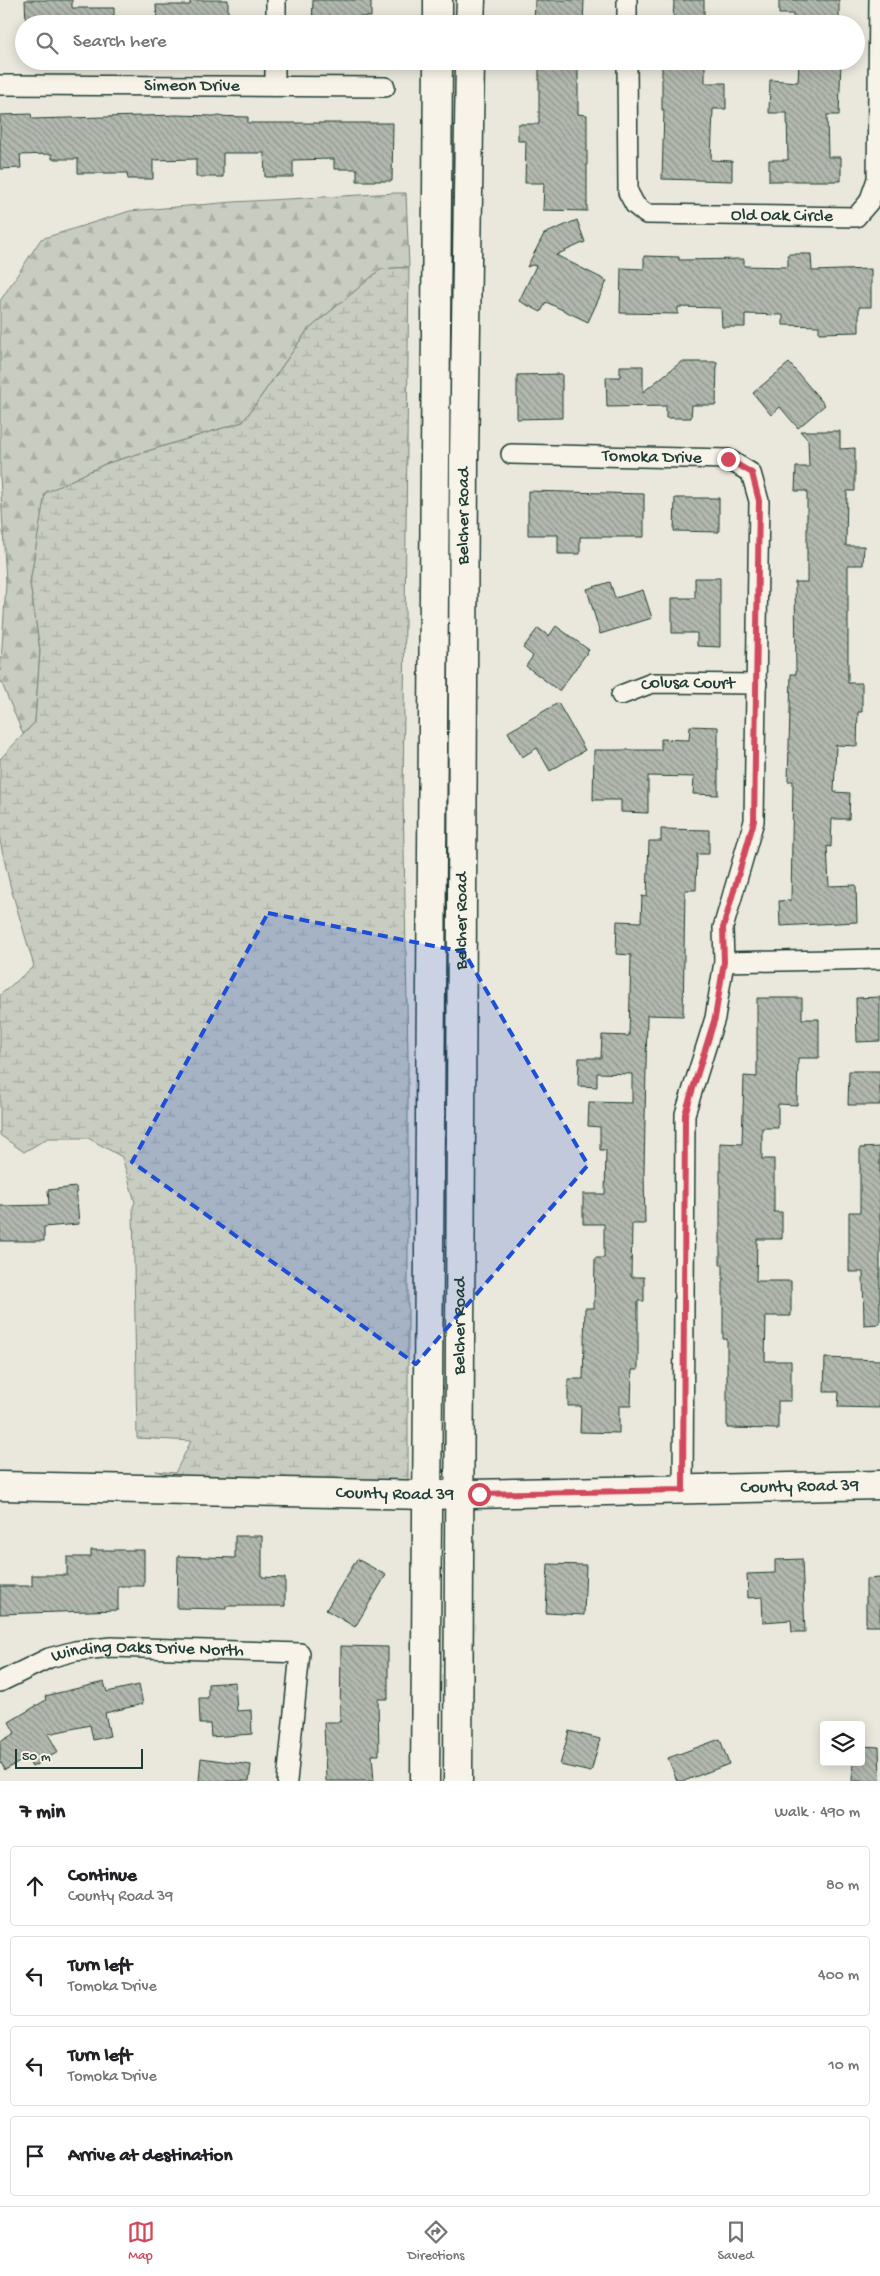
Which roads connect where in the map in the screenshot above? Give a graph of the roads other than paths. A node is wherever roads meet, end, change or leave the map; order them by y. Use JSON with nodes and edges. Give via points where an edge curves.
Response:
{"nodes":[{"id":1,"x":276,"y":0,"type":"edge"},
{"id":2,"x":438,"y":0,"type":"edge"},
{"id":3,"x":471,"y":0,"type":"edge"},
{"id":4,"x":627,"y":0,"type":"edge"},
{"id":5,"x":879,"y":0,"type":"edge"},
{"id":6,"x":276,"y":15,"type":"edge"},
{"id":7,"x":438,"y":15,"type":"edge"},
{"id":8,"x":470,"y":15,"type":"edge"},
{"id":9,"x":627,"y":15,"type":"edge"},
{"id":10,"x":275,"y":70,"type":"edge"},
{"id":11,"x":438,"y":70,"type":"edge"},
{"id":12,"x":470,"y":70,"type":"edge"},
{"id":13,"x":627,"y":70,"type":"edge"},
{"id":14,"x":0,"y":84,"type":"edge"},
{"id":15,"x":275,"y":86,"type":"junction"},
{"id":16,"x":386,"y":87,"type":"dead end"},
{"id":17,"x":511,"y":454,"type":"dead end"},
{"id":18,"x":757,"y":684,"type":"junction"},
{"id":19,"x":621,"y":695,"type":"dead end"},
{"id":20,"x":880,"y":958,"type":"edge"},
{"id":21,"x":724,"y":962,"type":"junction"},
{"id":22,"x":880,"y":1485,"type":"edge"},
{"id":23,"x":0,"y":1486,"type":"edge"},
{"id":24,"x":683,"y":1490,"type":"junction"},
{"id":25,"x":428,"y":1494,"type":"junction"},
{"id":26,"x":460,"y":1494,"type":"junction"},
{"id":27,"x":0,"y":1682,"type":"edge"},
{"id":28,"x":287,"y":1781,"type":"edge"},
{"id":29,"x":425,"y":1781,"type":"edge"},
{"id":30,"x":458,"y":1781,"type":"edge"}],
"edges":[{"from":1,"to":6,"type":"street"},
{"from":2,"to":7,"type":"main road"},
{"from":3,"to":8,"type":"main road"},
{"from":4,"to":9,"type":"street"},
{"from":5,"to":13,"type":"street","name":"Old Oak Circle","via":[[878,179],[869,202],[856,217],[646,214],[635,205],[628,192]]},
{"from":10,"to":15,"type":"street"},
{"from":11,"to":25,"type":"main road","name":"Belcher Road"},
{"from":12,"to":26,"type":"main road","name":"Belcher Road","via":[[464,469]]},
{"from":14,"to":15,"type":"street","name":"Simeon Drive"},
{"from":15,"to":16,"type":"street","name":"Simeon Drive"},
{"from":17,"to":18,"type":"street","name":"Tomoka Drive","via":[[728,459],[752,473],[759,501]]},
{"from":18,"to":19,"type":"street","name":"Colusa Court","via":[[652,683]]},
{"from":18,"to":21,"type":"street","name":"Tomoka Drive","via":[[754,821],[723,928]]},
{"from":20,"to":21,"type":"street"},
{"from":21,"to":24,"type":"street","name":"Tomoka Drive","via":[[715,1018],[685,1114]]},
{"from":22,"to":24,"type":"main road","name":"County Road 39"},
{"from":23,"to":25,"type":"main road","name":"County Road 39"},
{"from":24,"to":26,"type":"main road","name":"County Road 39"},
{"from":25,"to":26,"type":"main road","name":"County Road 39"},
{"from":25,"to":29,"type":"main road","name":"Belcher Road"},
{"from":26,"to":30,"type":"main road","name":"Belcher Road"},
{"from":27,"to":28,"type":"street","name":"Winding Oaks Drive North","via":[[49,1658],[102,1648],[300,1653]]}]}
